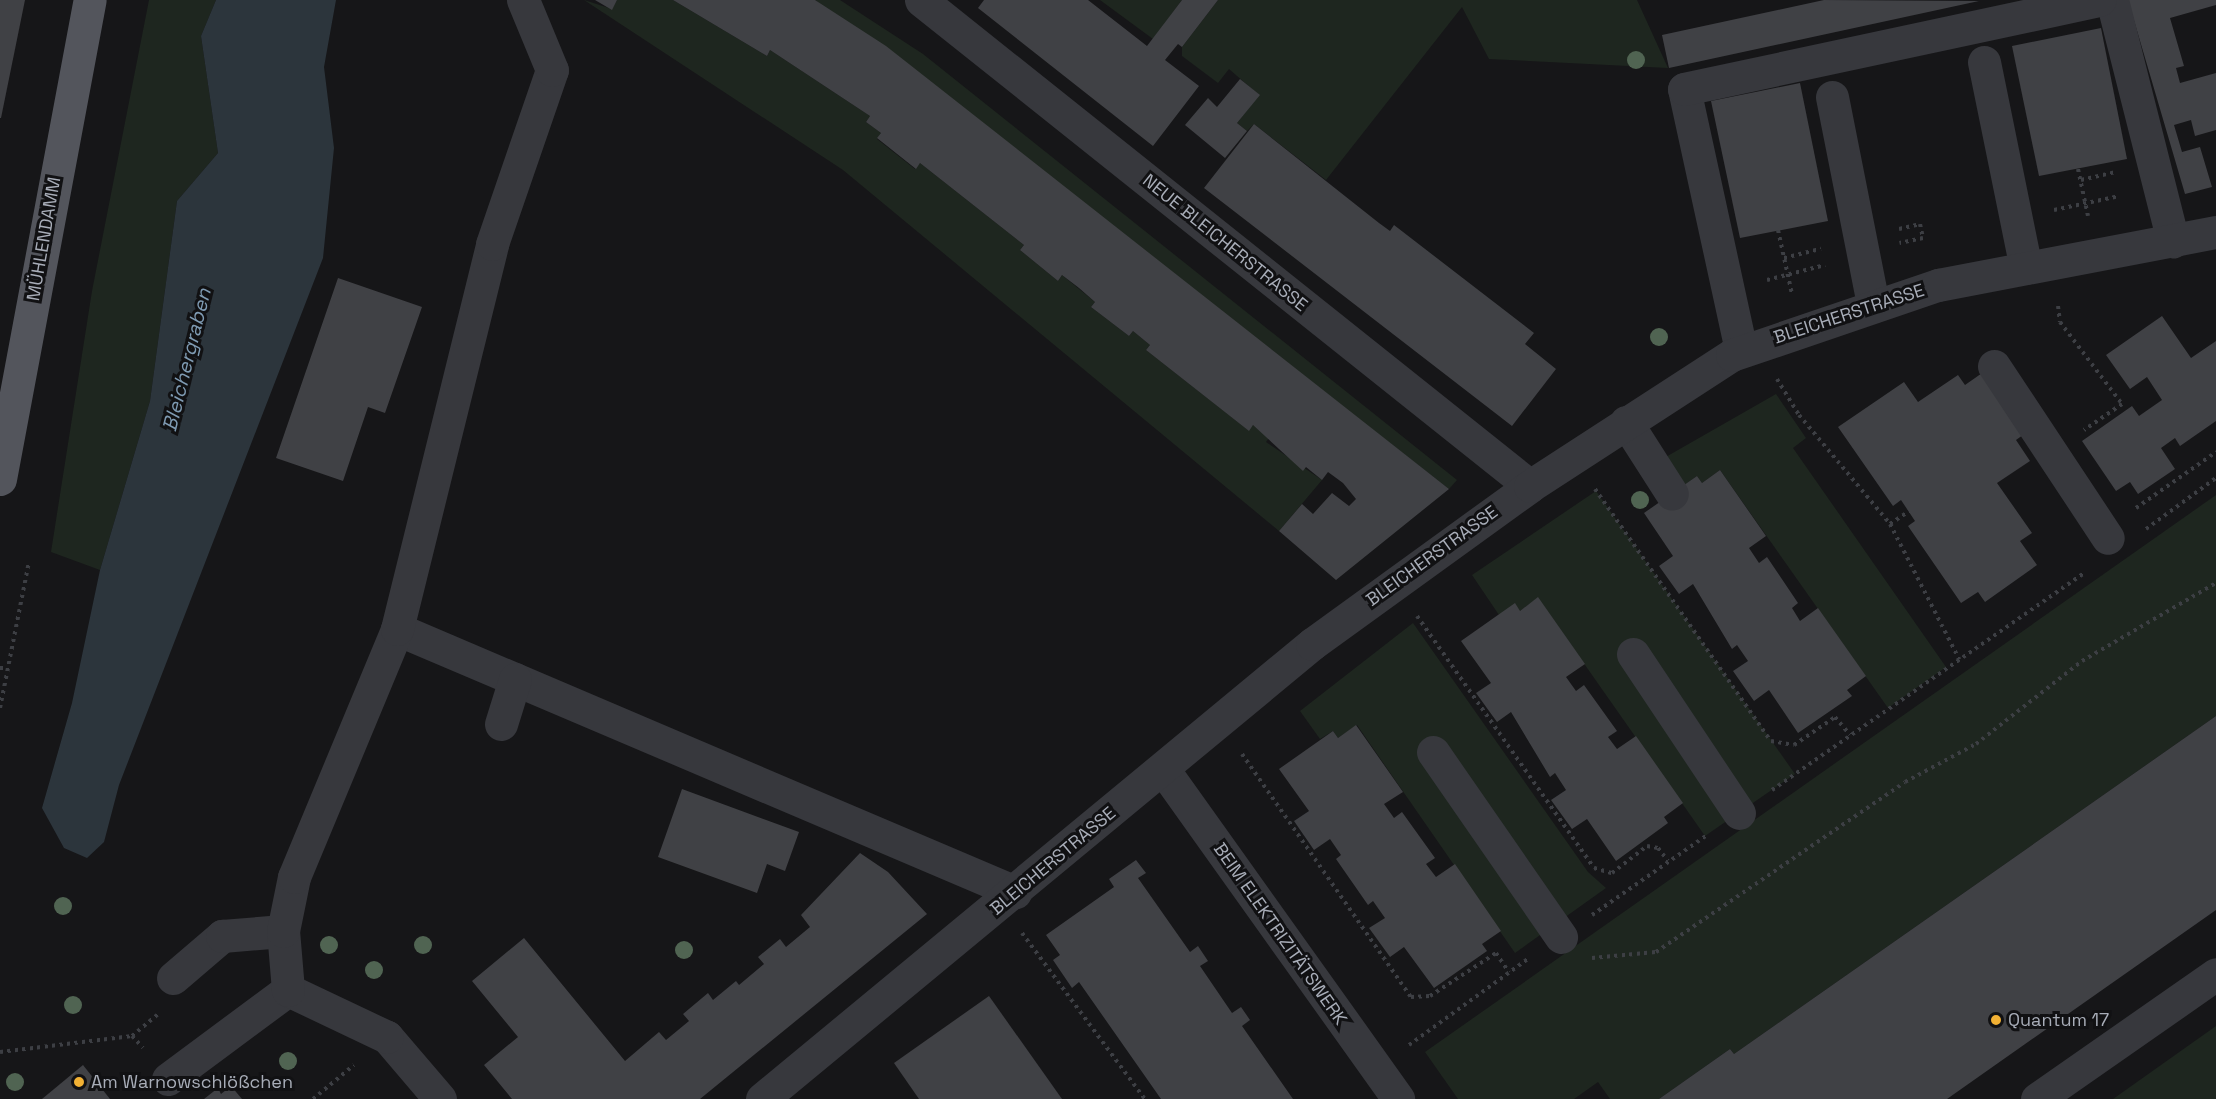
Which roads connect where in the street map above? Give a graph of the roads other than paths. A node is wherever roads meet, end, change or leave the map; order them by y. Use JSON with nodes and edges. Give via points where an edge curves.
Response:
{"nodes":[{"id":1,"x":90,"y":0,"type":"edge"},
{"id":2,"x":523,"y":0,"type":"edge"},
{"id":3,"x":921,"y":0,"type":"edge"},
{"id":4,"x":2100,"y":0,"type":"edge"},
{"id":5,"x":2112,"y":0,"type":"edge"},
{"id":6,"x":1983,"y":62,"type":"dead end"},
{"id":7,"x":1832,"y":97,"type":"dead end"},
{"id":8,"x":2216,"y":232,"type":"edge"},
{"id":9,"x":2173,"y":241,"type":"junction"},
{"id":10,"x":2026,"y":268,"type":"junction"},
{"id":11,"x":1873,"y":305,"type":"junction"},
{"id":12,"x":1741,"y":350,"type":"junction"},
{"id":13,"x":1995,"y":366,"type":"dead end"},
{"id":14,"x":1626,"y":422,"type":"junction"},
{"id":15,"x":0,"y":478,"type":"edge"},
{"id":16,"x":1530,"y":486,"type":"junction"},
{"id":17,"x":1672,"y":494,"type":"dead end"},
{"id":18,"x":2112,"y":542,"type":"road end"},
{"id":19,"x":397,"y":629,"type":"junction"},
{"id":20,"x":1633,"y":654,"type":"dead end"},
{"id":21,"x":515,"y":679,"type":"junction"},
{"id":22,"x":501,"y":724,"type":"dead end"},
{"id":23,"x":1433,"y":752,"type":"dead end"},
{"id":24,"x":1163,"y":769,"type":"junction"},
{"id":25,"x":1739,"y":813,"type":"road end"},
{"id":26,"x":1008,"y":898,"type":"junction"},
{"id":27,"x":283,"y":931,"type":"junction"},
{"id":28,"x":1561,"y":937,"type":"road end"},
{"id":29,"x":2216,"y":974,"type":"edge"},
{"id":30,"x":173,"y":978,"type":"dead end"},
{"id":31,"x":288,"y":990,"type":"junction"},
{"id":32,"x":168,"y":1079,"type":"road end"},
{"id":33,"x":440,"y":1099,"type":"edge"},
{"id":34,"x":762,"y":1099,"type":"edge"},
{"id":35,"x":1398,"y":1099,"type":"edge"},
{"id":36,"x":2037,"y":1099,"type":"edge"}],
"edges":[{"from":1,"to":15,"type":"main road","name":"MÜHLENDAMM"},
{"from":2,"to":19,"type":"street","via":[[552,70],[492,244]]},
{"from":3,"to":16,"type":"street","name":"NEUE BLEICHERSTRASSE"},
{"from":4,"to":12,"type":"street","via":[[1684,90]]},
{"from":5,"to":9,"type":"street"},
{"from":6,"to":10,"type":"street"},
{"from":7,"to":11,"type":"street"},
{"from":8,"to":9,"type":"street","name":"BLEICHERSTRASSE"},
{"from":9,"to":10,"type":"street","name":"BLEICHERSTRASSE"},
{"from":10,"to":11,"type":"street","name":"BLEICHERSTRASSE","via":[[1938,285]]},
{"from":11,"to":12,"type":"street","name":"BLEICHERSTRASSE"},
{"from":12,"to":14,"type":"street","name":"BLEICHERSTRASSE"},
{"from":13,"to":18,"type":"street"},
{"from":14,"to":16,"type":"street","name":"BLEICHERSTRASSE"},
{"from":14,"to":17,"type":"street"},
{"from":16,"to":24,"type":"street","name":"BLEICHERSTRASSE","via":[[1312,644]]},
{"from":19,"to":21,"type":"street"},
{"from":19,"to":27,"type":"street","via":[[294,877]]},
{"from":20,"to":25,"type":"street"},
{"from":21,"to":22,"type":"street"},
{"from":21,"to":26,"type":"street"},
{"from":23,"to":28,"type":"street"},
{"from":24,"to":26,"type":"street","name":"BLEICHERSTRASSE"},
{"from":24,"to":35,"type":"street","name":"BEIM ELEKTRIZITÄTSWERK"},
{"from":26,"to":34,"type":"street","name":"BLEICHERSTRASSE"},
{"from":27,"to":30,"type":"street","via":[[222,936]]},
{"from":27,"to":31,"type":"street"},
{"from":29,"to":36,"type":"street"},
{"from":31,"to":32,"type":"street"},
{"from":31,"to":33,"type":"street","via":[[387,1037]]}]}
